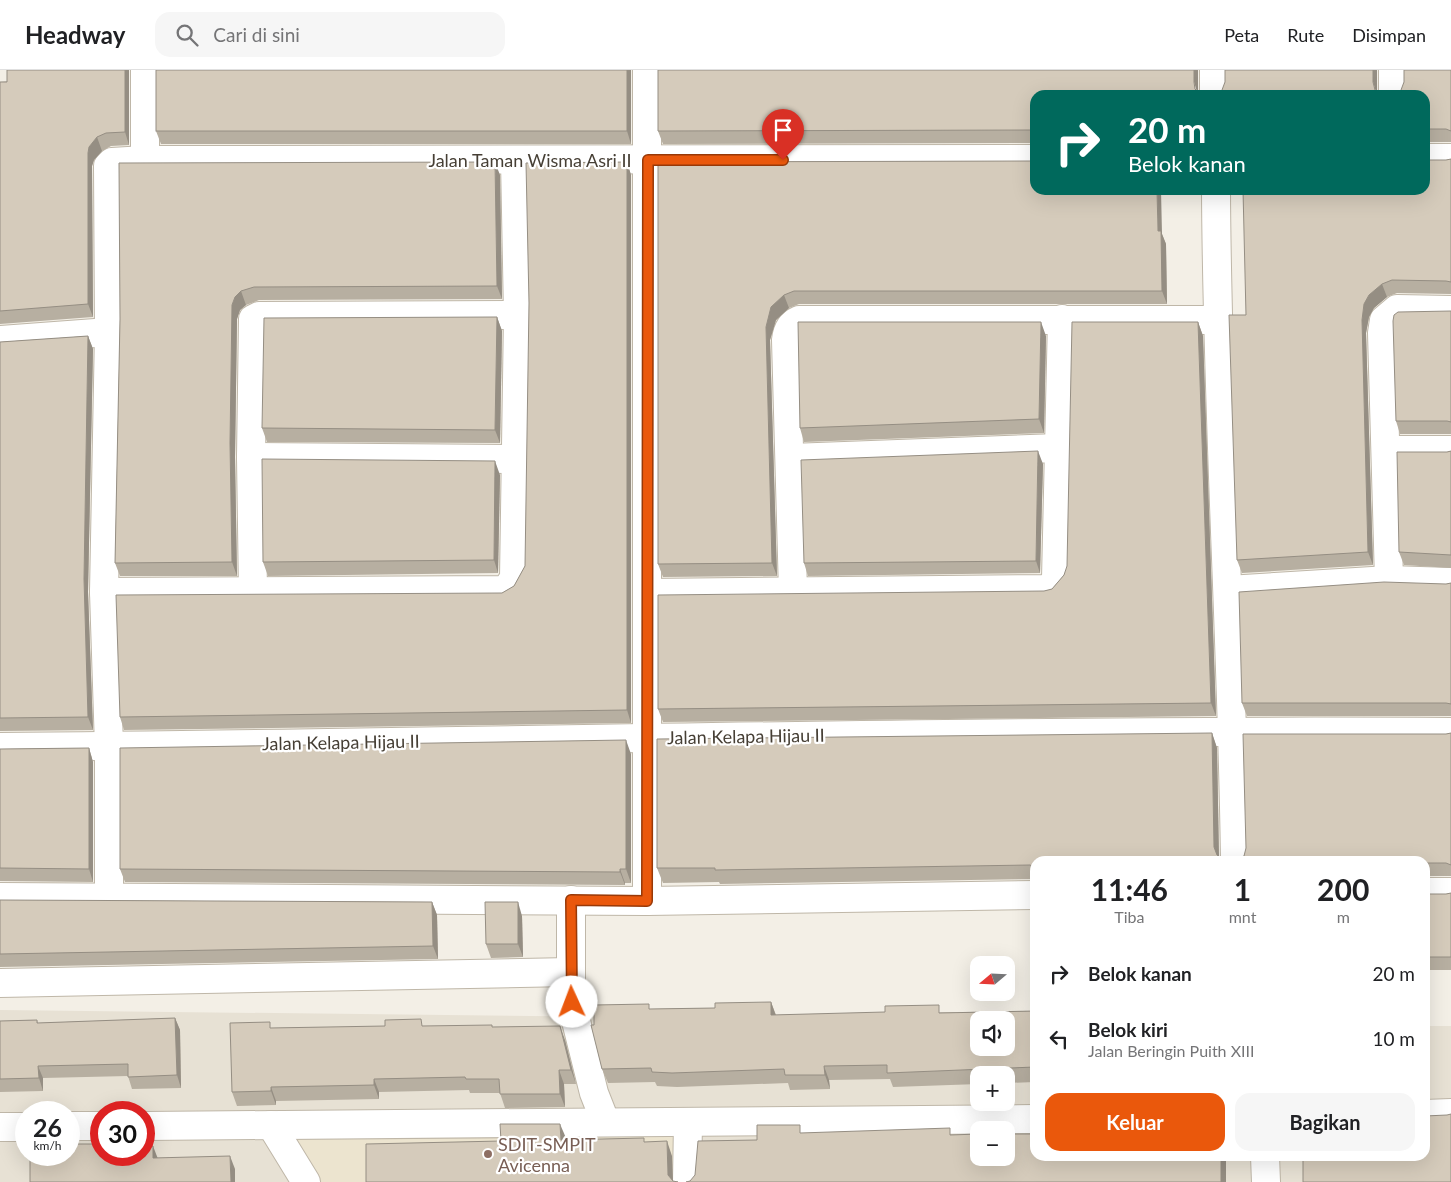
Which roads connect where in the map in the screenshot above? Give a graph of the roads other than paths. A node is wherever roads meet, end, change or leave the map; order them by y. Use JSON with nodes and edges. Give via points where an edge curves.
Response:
{"nodes":[{"id":1,"x":145,"y":70,"type":"edge"},
{"id":2,"x":647,"y":70,"type":"edge"},
{"id":3,"x":1214,"y":70,"type":"edge"},
{"id":4,"x":1393,"y":70,"type":"edge"},
{"id":5,"x":1214,"y":90,"type":"edge"},
{"id":6,"x":1393,"y":90,"type":"edge"},
{"id":7,"x":1430,"y":158,"type":"edge"},
{"id":8,"x":1451,"y":158,"type":"edge"},
{"id":9,"x":1030,"y":159,"type":"edge"},
{"id":10,"x":145,"y":160,"type":"junction"},
{"id":11,"x":515,"y":160,"type":"junction"},
{"id":12,"x":648,"y":160,"type":"junction"},
{"id":13,"x":1216,"y":195,"type":"edge"},
{"id":14,"x":1451,"y":310,"type":"edge"},
{"id":15,"x":518,"y":315,"type":"junction"},
{"id":16,"x":1062,"y":319,"type":"junction"},
{"id":17,"x":1216,"y":320,"type":"junction"},
{"id":18,"x":109,"y":332,"type":"junction"},
{"id":19,"x":0,"y":340,"type":"edge"},
{"id":20,"x":1058,"y":448,"type":"junction"},
{"id":21,"x":1386,"y":450,"type":"junction"},
{"id":22,"x":1451,"y":450,"type":"edge"},
{"id":23,"x":251,"y":457,"type":"junction"},
{"id":24,"x":791,"y":458,"type":"junction"},
{"id":25,"x":514,"y":459,"type":"junction"},
{"id":26,"x":1389,"y":580,"type":"junction"},
{"id":27,"x":1451,"y":582,"type":"edge"},
{"id":28,"x":1228,"y":590,"type":"junction"},
{"id":29,"x":104,"y":592,"type":"junction"},
{"id":30,"x":793,"y":592,"type":"junction"},
{"id":31,"x":253,"y":593,"type":"junction"},
{"id":32,"x":647,"y":593,"type":"junction"},
{"id":33,"x":1233,"y":730,"type":"junction"},
{"id":34,"x":1451,"y":732,"type":"edge"},
{"id":35,"x":647,"y":737,"type":"junction"},
{"id":36,"x":110,"y":747,"type":"junction"},
{"id":37,"x":0,"y":748,"type":"edge"},
{"id":38,"x":1236,"y":856,"type":"edge"},
{"id":39,"x":1430,"y":892,"type":"edge"},
{"id":40,"x":1451,"y":892,"type":"edge"},
{"id":41,"x":1030,"y":895,"type":"edge"},
{"id":42,"x":0,"y":897,"type":"edge"},
{"id":43,"x":109,"y":897,"type":"junction"},
{"id":44,"x":571,"y":900,"type":"junction"},
{"id":45,"x":647,"y":901,"type":"junction"},
{"id":46,"x":0,"y":983,"type":"edge"},
{"id":47,"x":571,"y":985,"type":"junction"},
{"id":48,"x":1451,"y":1113,"type":"edge"},
{"id":49,"x":1430,"y":1114,"type":"edge"},
{"id":50,"x":1030,"y":1119,"type":"edge"},
{"id":51,"x":605,"y":1121,"type":"junction"},
{"id":52,"x":688,"y":1122,"type":"junction"},
{"id":53,"x":271,"y":1125,"type":"junction"},
{"id":54,"x":155,"y":1126,"type":"edge"},
{"id":55,"x":0,"y":1127,"type":"edge"},
{"id":56,"x":15,"y":1127,"type":"edge"},
{"id":57,"x":1266,"y":1161,"type":"edge"},
{"id":58,"x":306,"y":1182,"type":"edge"},
{"id":59,"x":687,"y":1182,"type":"edge"},
{"id":60,"x":1266,"y":1182,"type":"edge"}],
"edges":[{"from":1,"to":10,"type":"street"},
{"from":2,"to":12,"type":"street"},
{"from":3,"to":5,"type":"street"},
{"from":4,"to":6,"type":"street"},
{"from":7,"to":8,"type":"street"},
{"from":9,"to":12,"type":"street","name":"Jalan Taman Wisma Asri II"},
{"from":10,"to":11,"type":"street","name":"Jalan Taman Wisma Asri II"},
{"from":10,"to":18,"type":"street","name":"Jalan Taman Wisma Asri II","via":[[117,161],[108,166]]},
{"from":11,"to":12,"type":"street","name":"Jalan Taman Wisma Asri II"},
{"from":11,"to":15,"type":"street"},
{"from":12,"to":32,"type":"street"},
{"from":13,"to":17,"type":"street"},
{"from":14,"to":21,"type":"street","via":[[1396,309],[1384,320]]},
{"from":15,"to":23,"type":"street","via":[[258,316],[252,322]]},
{"from":15,"to":25,"type":"street"},
{"from":16,"to":17,"type":"street"},
{"from":16,"to":20,"type":"street"},
{"from":16,"to":24,"type":"street","via":[[799,320],[793,323],[786,333]]},
{"from":17,"to":28,"type":"street"},
{"from":18,"to":19,"type":"street"},
{"from":18,"to":29,"type":"street"},
{"from":20,"to":24,"type":"street"},
{"from":20,"to":30,"type":"street","via":[[1056,579],[1049,589]]},
{"from":21,"to":22,"type":"street"},
{"from":21,"to":26,"type":"street"},
{"from":23,"to":25,"type":"street"},
{"from":23,"to":31,"type":"street"},
{"from":24,"to":30,"type":"street"},
{"from":25,"to":31,"type":"street","via":[[514,578],[506,590]]},
{"from":26,"to":27,"type":"street"},
{"from":26,"to":28,"type":"street"},
{"from":28,"to":33,"type":"street"},
{"from":29,"to":31,"type":"street"},
{"from":29,"to":36,"type":"street"},
{"from":30,"to":32,"type":"street"},
{"from":32,"to":35,"type":"street"},
{"from":33,"to":34,"type":"street","name":"Jalan Kelapa Hijau II"},
{"from":33,"to":35,"type":"street","name":"Jalan Kelapa Hijau II"},
{"from":33,"to":38,"type":"street"},
{"from":35,"to":36,"type":"street","name":"Jalan Kelapa Hijau II"},
{"from":35,"to":45,"type":"street"},
{"from":36,"to":37,"type":"street","name":"Jalan Kelapa Hijau II"},
{"from":36,"to":43,"type":"street"},
{"from":39,"to":40,"type":"street"},
{"from":41,"to":45,"type":"street"},
{"from":42,"to":43,"type":"street"},
{"from":43,"to":44,"type":"street"},
{"from":44,"to":45,"type":"street"},
{"from":44,"to":47,"type":"street"},
{"from":46,"to":47,"type":"street"},
{"from":47,"to":51,"type":"street","via":[[594,1093]]},
{"from":48,"to":49,"type":"street"},
{"from":50,"to":52,"type":"street"},
{"from":51,"to":52,"type":"street"},
{"from":51,"to":53,"type":"street"},
{"from":52,"to":59,"type":"street"},
{"from":53,"to":54,"type":"street"},
{"from":53,"to":58,"type":"street"},
{"from":55,"to":56,"type":"street"},
{"from":57,"to":60,"type":"street"}]}
